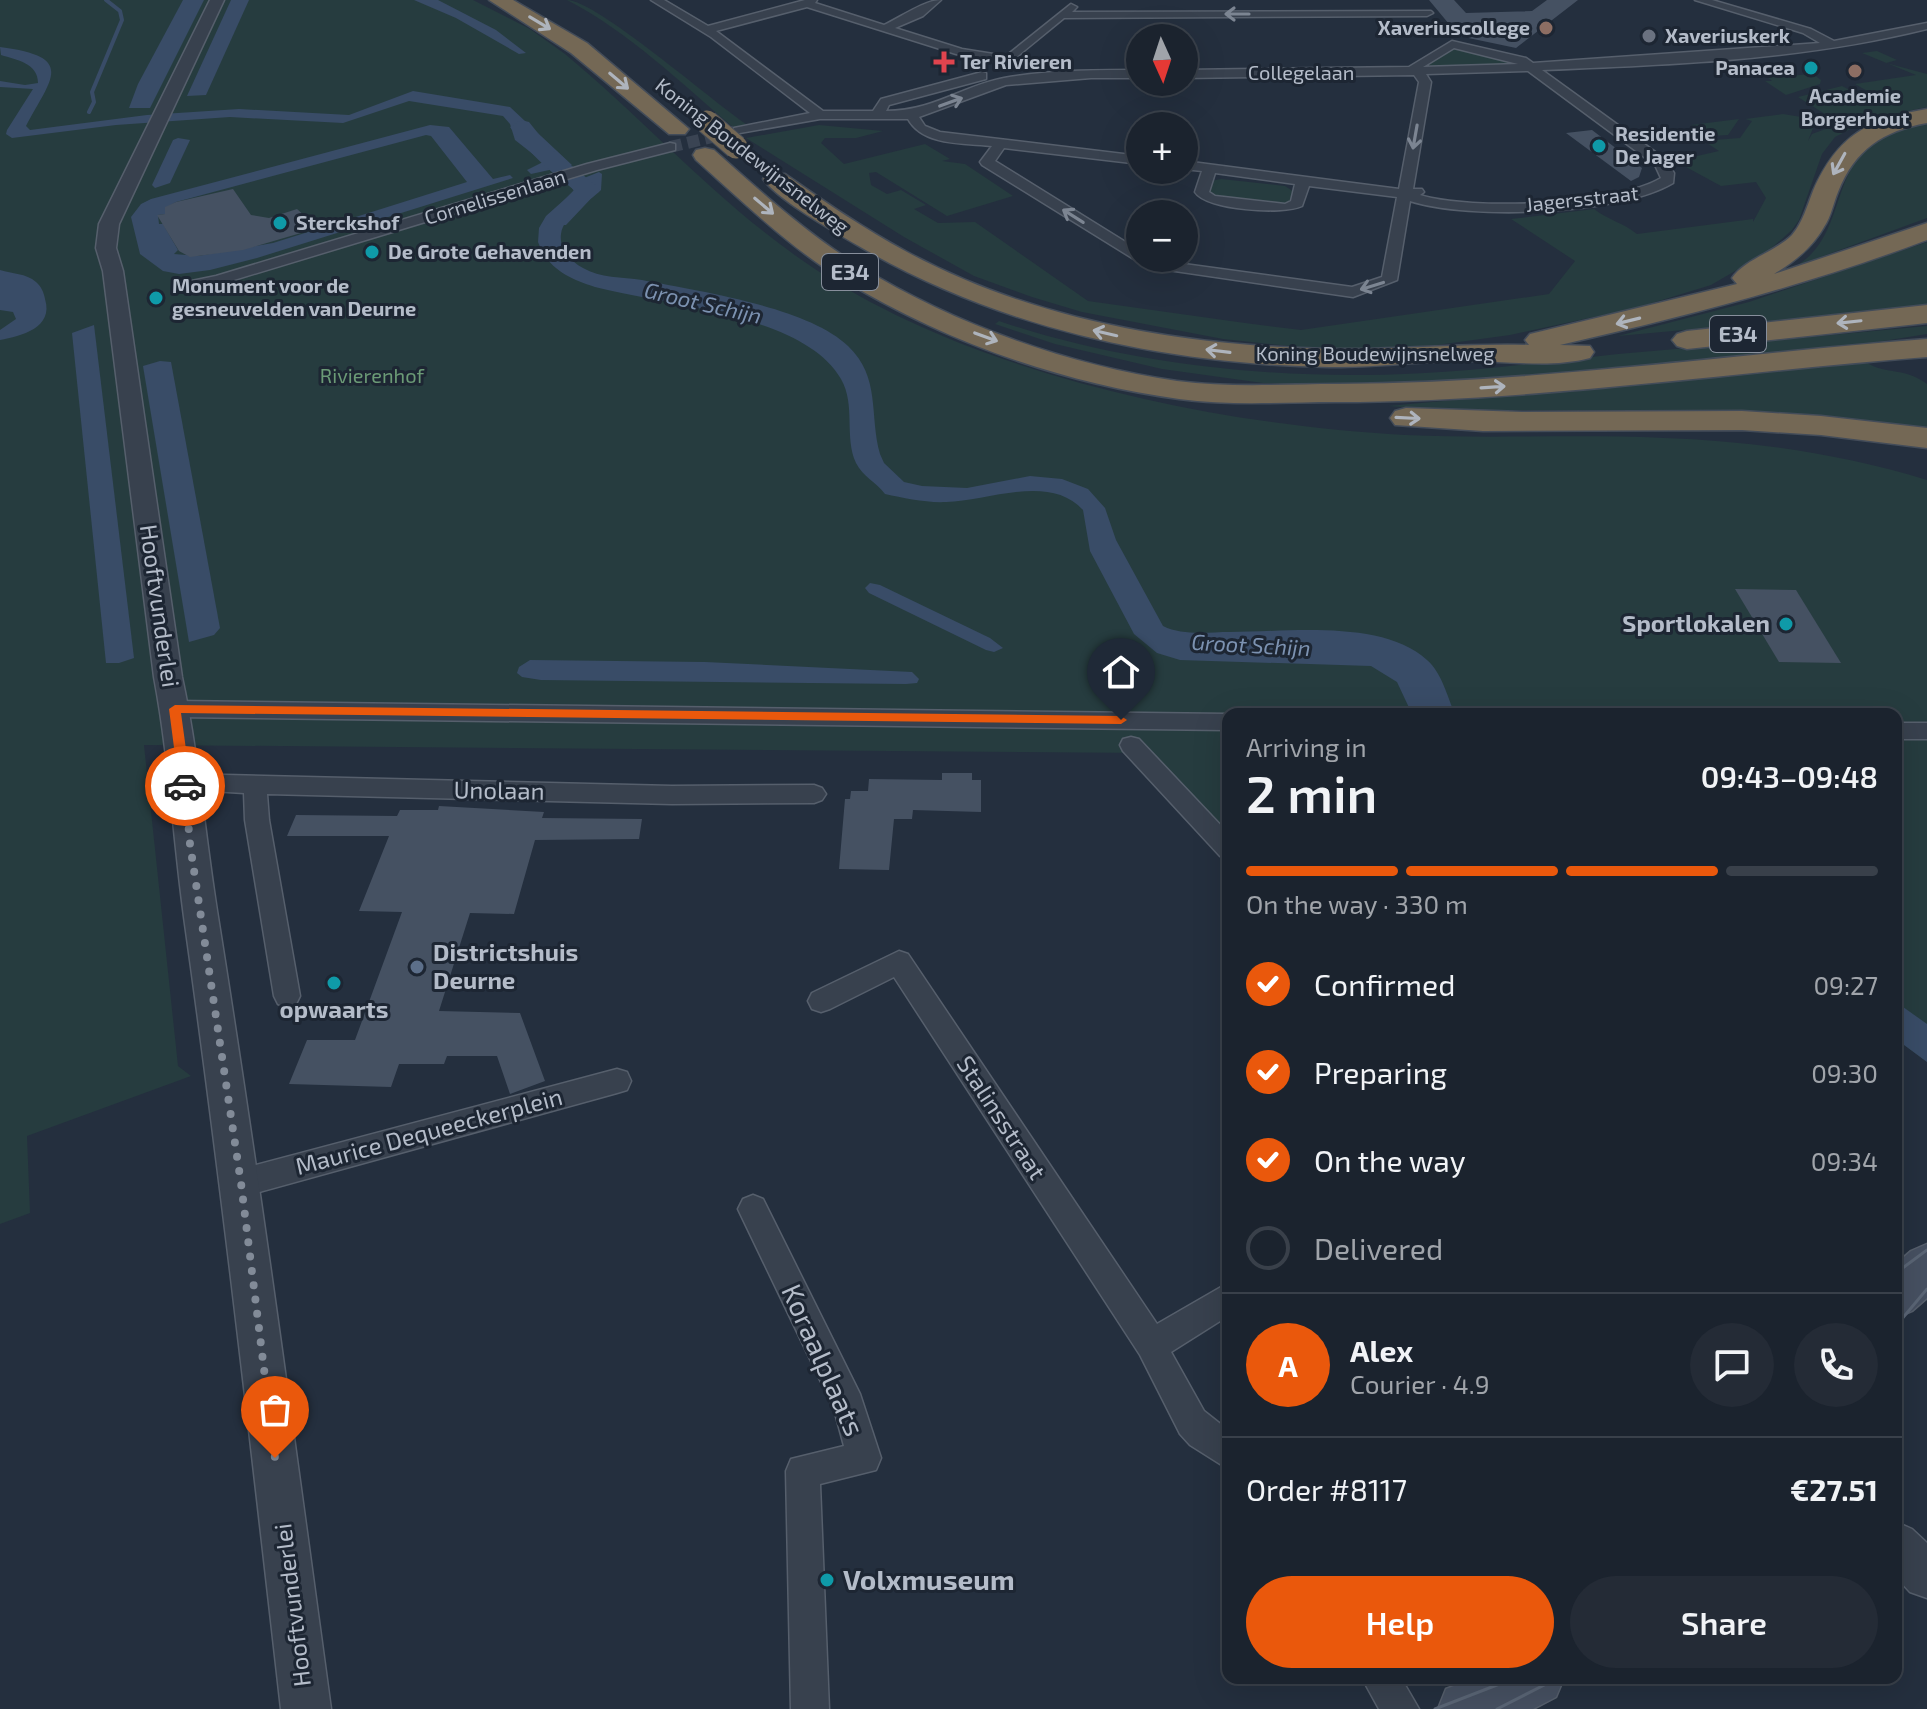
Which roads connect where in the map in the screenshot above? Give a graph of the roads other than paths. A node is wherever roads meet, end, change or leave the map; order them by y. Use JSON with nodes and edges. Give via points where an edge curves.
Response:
{"nodes":[{"id":1,"x":217,"y":0,"type":"edge"},
{"id":2,"x":499,"y":0,"type":"edge"},
{"id":3,"x":536,"y":0,"type":"edge"},
{"id":4,"x":656,"y":0,"type":"edge"},
{"id":5,"x":936,"y":0,"type":"edge"},
{"id":6,"x":1079,"y":0,"type":"edge"},
{"id":7,"x":1416,"y":0,"type":"edge"},
{"id":8,"x":1700,"y":0,"type":"edge"},
{"id":9,"x":809,"y":2,"type":"edge"},
{"id":10,"x":1427,"y":13,"type":"junction"},
{"id":11,"x":1061,"y":15,"type":"junction"},
{"id":12,"x":1435,"y":23,"type":"dead end"},
{"id":13,"x":1927,"y":26,"type":"edge"},
{"id":14,"x":886,"y":28,"type":"junction"},
{"id":15,"x":707,"y":30,"type":"junction"},
{"id":16,"x":1833,"y":45,"type":"junction"},
{"id":17,"x":625,"y":58,"type":"dead end"},
{"id":18,"x":1008,"y":60,"type":"junction"},
{"id":19,"x":1533,"y":69,"type":"junction"},
{"id":20,"x":1419,"y":72,"type":"junction"},
{"id":21,"x":1126,"y":74,"type":"edge"},
{"id":22,"x":1198,"y":74,"type":"edge"},
{"id":23,"x":1018,"y":76,"type":"junction"},
{"id":24,"x":820,"y":115,"type":"junction"},
{"id":25,"x":912,"y":115,"type":"junction"},
{"id":26,"x":879,"y":116,"type":"junction"},
{"id":27,"x":1927,"y":116,"type":"edge"},
{"id":28,"x":701,"y":117,"type":"tunnel mouth"},
{"id":29,"x":673,"y":138,"type":"junction"},
{"id":30,"x":738,"y":139,"type":"junction"},
{"id":31,"x":1001,"y":143,"type":"junction"},
{"id":32,"x":1126,"y":158,"type":"edge"},
{"id":33,"x":1198,"y":167,"type":"edge"},
{"id":34,"x":1210,"y":169,"type":"junction"},
{"id":35,"x":1303,"y":181,"type":"junction"},
{"id":36,"x":1404,"y":194,"type":"junction"},
{"id":37,"x":1927,"y":231,"type":"edge"},
{"id":38,"x":1126,"y":248,"type":"edge"},
{"id":39,"x":1198,"y":270,"type":"edge"},
{"id":40,"x":182,"y":287,"type":"dead end"},
{"id":41,"x":1703,"y":302,"type":"junction"},
{"id":42,"x":1927,"y":314,"type":"edge"},
{"id":43,"x":1924,"y":348,"type":"edge"},
{"id":44,"x":1459,"y":352,"type":"junction"},
{"id":45,"x":1181,"y":390,"type":"junction"},
{"id":46,"x":1656,"y":420,"type":"junction"},
{"id":47,"x":1927,"y":438,"type":"edge"},
{"id":48,"x":1927,"y":458,"type":"edge"},
{"id":49,"x":175,"y":709,"type":"junction"},
{"id":50,"x":1222,"y":722,"type":"edge"},
{"id":51,"x":1902,"y":731,"type":"edge"},
{"id":52,"x":1927,"y":731,"type":"edge"},
{"id":53,"x":1131,"y":745,"type":"dead end"},
{"id":54,"x":185,"y":783,"type":"junction"},
{"id":55,"x":255,"y":786,"type":"junction"},
{"id":56,"x":814,"y":794,"type":"dead end"},
{"id":57,"x":1222,"y":843,"type":"edge"},
{"id":58,"x":287,"y":996,"type":"dead end"},
{"id":59,"x":821,"y":1001,"type":"dead end"},
{"id":60,"x":617,"y":1081,"type":"dead end"},
{"id":61,"x":241,"y":1183,"type":"junction"},
{"id":62,"x":753,"y":1209,"type":"dead end"},
{"id":63,"x":1927,"y":1267,"type":"edge"},
{"id":64,"x":1902,"y":1290,"type":"edge"},
{"id":65,"x":1222,"y":1302,"type":"edge"},
{"id":66,"x":1152,"y":1345,"type":"junction"},
{"id":67,"x":1222,"y":1445,"type":"edge"},
{"id":68,"x":1902,"y":1551,"type":"edge"},
{"id":69,"x":1927,"y":1575,"type":"edge"},
{"id":70,"x":1384,"y":1684,"type":"edge"},
{"id":71,"x":306,"y":1709,"type":"edge"},
{"id":72,"x":810,"y":1709,"type":"edge"},
{"id":73,"x":1400,"y":1709,"type":"edge"}],
"edges":[{"from":1,"to":49,"type":"street","name":"Hooftvunderlei","via":[[109,224],[106,248]]},
{"from":2,"to":29,"type":"highway","name":"Koning Boudewijnsnelweg","number":"E34","one_way":true,"via":[[579,48]]},
{"from":3,"to":17,"type":"highway"},
{"from":4,"to":15,"type":"street"},
{"from":5,"to":14,"type":"street"},
{"from":6,"to":11,"type":"street"},
{"from":7,"to":10,"type":"street"},
{"from":8,"to":16,"type":"street","via":[[1807,31]]},
{"from":9,"to":14,"type":"street"},
{"from":9,"to":15,"type":"street"},
{"from":10,"to":11,"type":"street","one_way":true},
{"from":10,"to":12,"type":"street"},
{"from":11,"to":18,"type":"street"},
{"from":13,"to":16,"type":"street","name":"Collegelaan"},
{"from":14,"to":18,"type":"street","via":[[960,52]]},
{"from":15,"to":24,"type":"street"},
{"from":16,"to":19,"type":"street","name":"Collegelaan"},
{"from":18,"to":23,"type":"street"},
{"from":19,"to":20,"type":"street","name":"Collegelaan"},
{"from":19,"to":20,"type":"street","name":"Collegelaan","via":[[1448,39],[1415,67]]},
{"from":19,"to":36,"type":"street","name":"Jagersstraat","via":[[1660,162],[1668,180],[1641,193],[1534,207],[1482,208]]},
{"from":20,"to":22,"type":"street","name":"Collegelaan"},
{"from":20,"to":36,"type":"street","one_way":true,"via":[[1425,82]]},
{"from":21,"to":23,"type":"street"},
{"from":25,"to":23,"type":"street","one_way":true},
{"from":23,"to":26,"type":"street","via":[[983,76],[891,100],[882,104]]},
{"from":24,"to":26,"type":"street"},
{"from":24,"to":30,"type":"street"},
{"from":25,"to":26,"type":"street"},
{"from":25,"to":31,"type":"street","via":[[930,134]]},
{"from":27,"to":41,"type":"highway","one_way":true,"via":[[1876,129],[1850,146],[1804,237],[1773,262]]},
{"from":28,"to":30,"type":"highway","name":"Koning Boudewijnsnelweg","number":"E34","bridge":true},
{"from":29,"to":40,"type":"street","name":"Cornelissenlaan","via":[[546,181]]},
{"from":29,"to":45,"type":"highway","name":"Koning Boudewijnsnelweg","number":"E34","one_way":true,"via":[[705,155],[806,242],[909,304],[1052,360]]},
{"from":44,"to":30,"type":"highway","name":"Koning Boudewijnsnelweg","number":"E34","one_way":true,"via":[[1340,358],[1240,353],[1136,339],[1041,317],[937,278],[848,232]]},
{"from":31,"to":32,"type":"street"},
{"from":38,"to":31,"type":"street","one_way":true,"via":[[987,162]]},
{"from":33,"to":34,"type":"street"},
{"from":34,"to":35,"type":"street"},
{"from":34,"to":35,"type":"street","via":[[1202,192],[1213,200],[1287,208],[1297,203]]},
{"from":35,"to":36,"type":"street"},
{"from":36,"to":39,"type":"street","one_way":true,"via":[[1389,280],[1353,292]]},
{"from":37,"to":41,"type":"highway","via":[[1800,277]]},
{"from":41,"to":44,"type":"highway","one_way":true,"via":[[1531,342]]},
{"from":42,"to":44,"type":"highway","name":"Koning Boudewijnsnelweg","number":"E34","one_way":true,"via":[[1549,355]]},
{"from":45,"to":43,"type":"highway","name":"Koning Boudewijnsnelweg","number":"E34","one_way":true,"via":[[1405,393]]},
{"from":45,"to":46,"type":"highway","one_way":true,"via":[[1360,416]]},
{"from":46,"to":47,"type":"highway","via":[[1777,422]]},
{"from":46,"to":48,"type":"highway","via":[[1754,428]]},
{"from":49,"to":50,"type":"street"},
{"from":49,"to":54,"type":"street","name":"Hooftvunderlei"},
{"from":51,"to":52,"type":"street"},
{"from":53,"to":57,"type":"street"},
{"from":54,"to":55,"type":"street","name":"Unolaan"},
{"from":54,"to":61,"type":"street","name":"Hooftvunderlei"},
{"from":55,"to":56,"type":"street","name":"Unolaan"},
{"from":55,"to":58,"type":"street"},
{"from":59,"to":66,"type":"street","name":"Stalinsstraat","via":[[899,962]]},
{"from":60,"to":61,"type":"street","name":"Maurice Dequeeckerplein"},
{"from":61,"to":71,"type":"street","name":"Hooftvunderlei"},
{"from":62,"to":72,"type":"street","name":"Koraalplaats","via":[[849,1405],[864,1458],[803,1471]]},
{"from":63,"to":64,"type":"main road"},
{"from":65,"to":66,"type":"street"},
{"from":66,"to":67,"type":"street","name":"Stalinsstraat","via":[[1198,1431]]},
{"from":68,"to":69,"type":"street"},
{"from":70,"to":73,"type":"street"}]}
